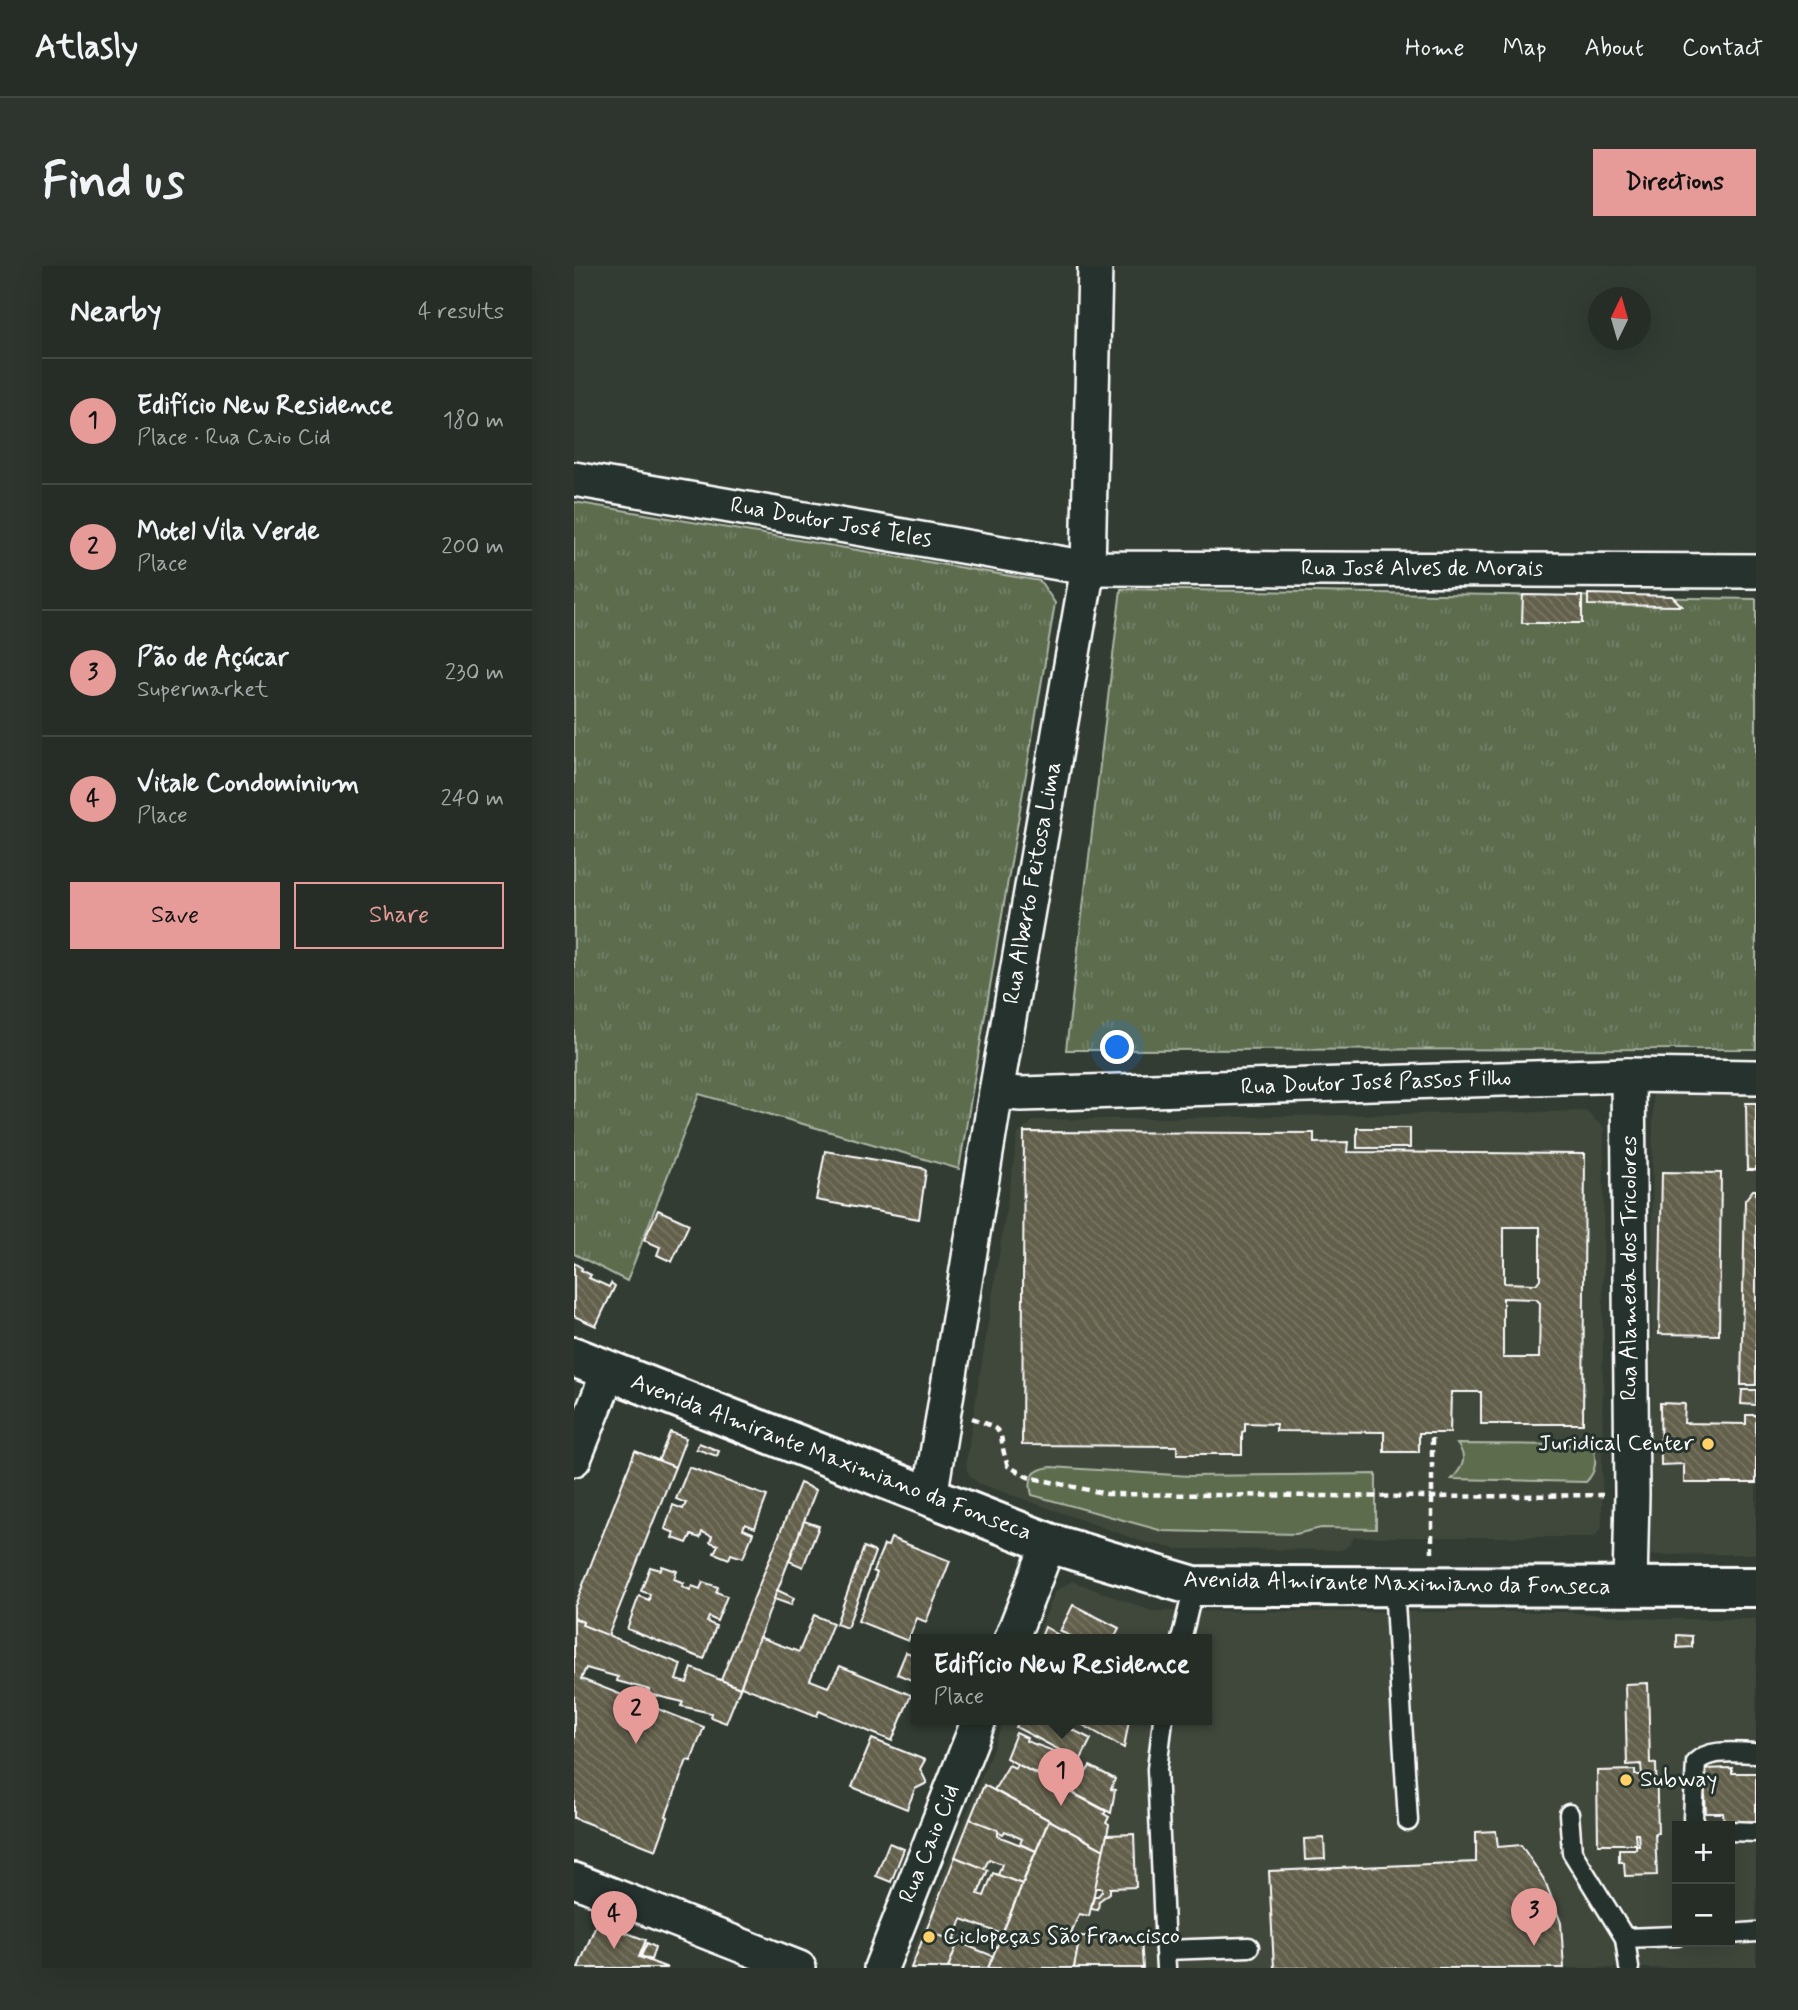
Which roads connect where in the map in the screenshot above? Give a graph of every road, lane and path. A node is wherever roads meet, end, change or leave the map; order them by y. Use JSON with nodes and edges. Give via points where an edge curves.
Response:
{"nodes":[{"id":1,"x":1095,"y":266,"type":"edge"},
{"id":2,"x":574,"y":479,"type":"edge"},
{"id":3,"x":1088,"y":568,"type":"junction"},
{"id":4,"x":1756,"y":571,"type":"edge"},
{"id":5,"x":1628,"y":1075,"type":"junction"},
{"id":6,"x":1756,"y":1077,"type":"edge"},
{"id":7,"x":996,"y":1092,"type":"junction"},
{"id":8,"x":574,"y":1357,"type":"edge"},
{"id":9,"x":609,"y":1371,"type":"junction"},
{"id":10,"x":944,"y":1408,"type":"junction"},
{"id":11,"x":1432,"y":1436,"type":"dead end"},
{"id":12,"x":574,"y":1459,"type":"edge"},
{"id":13,"x":1632,"y":1494,"type":"junction"},
{"id":14,"x":930,"y":1497,"type":"junction"},
{"id":15,"x":1432,"y":1497,"type":"junction"},
{"id":16,"x":1049,"y":1543,"type":"junction"},
{"id":17,"x":1432,"y":1553,"type":"dead end"},
{"id":18,"x":1195,"y":1586,"type":"junction"},
{"id":19,"x":1394,"y":1586,"type":"junction"},
{"id":20,"x":1630,"y":1587,"type":"junction"},
{"id":21,"x":1756,"y":1587,"type":"edge"},
{"id":22,"x":1013,"y":1634,"type":"edge"},
{"id":23,"x":1183,"y":1634,"type":"edge"},
{"id":24,"x":977,"y":1725,"type":"edge"},
{"id":25,"x":1162,"y":1725,"type":"edge"},
{"id":26,"x":1756,"y":1754,"type":"edge"},
{"id":27,"x":1569,"y":1814,"type":"dead end"},
{"id":28,"x":1408,"y":1821,"type":"dead end"},
{"id":29,"x":1694,"y":1821,"type":"edge"},
{"id":30,"x":1735,"y":1831,"type":"edge"},
{"id":31,"x":1756,"y":1832,"type":"edge"},
{"id":32,"x":574,"y":1880,"type":"edge"},
{"id":33,"x":1756,"y":1933,"type":"edge"},
{"id":34,"x":1735,"y":1934,"type":"edge"},
{"id":35,"x":1672,"y":1936,"type":"edge"},
{"id":36,"x":1625,"y":1938,"type":"junction"},
{"id":37,"x":1249,"y":1947,"type":"dead end"},
{"id":38,"x":1166,"y":1950,"type":"junction"},
{"id":39,"x":799,"y":1968,"type":"edge"},
{"id":40,"x":881,"y":1968,"type":"edge"},
{"id":41,"x":1166,"y":1968,"type":"edge"},
{"id":42,"x":1629,"y":1968,"type":"edge"}],
"edges":[{"from":1,"to":3,"type":"street","name":"Rua Alberto Feitosa Lima"},
{"from":2,"to":3,"type":"street","name":"Rua Doutor José Teles"},
{"from":3,"to":4,"type":"street","name":"Rua José Alves de Morais"},
{"from":3,"to":7,"type":"street","name":"Rua Alberto Feitosa Lima"},
{"from":5,"to":6,"type":"street","name":"Rua Doutor José Passos Filho"},
{"from":5,"to":7,"type":"street","name":"Rua Doutor José Passos Filho"},
{"from":5,"to":13,"type":"street","name":"Rua Alameda dos Tricolores"},
{"from":7,"to":10,"type":"street","name":"Rua Alberto Feitosa Lima"},
{"from":8,"to":9,"type":"main road","name":"Avenida Almirante Maximiano da Fonseca"},
{"from":9,"to":12,"type":"street"},
{"from":9,"to":14,"type":"main road","name":"Avenida Almirante Maximiano da Fonseca"},
{"from":10,"to":14,"type":"street","name":"Rua Alberto Feitosa Lima"},
{"from":10,"to":15,"type":"path","via":[[995,1426],[1008,1466],[1017,1472],[1107,1494]]},
{"from":11,"to":15,"type":"path"},
{"from":13,"to":15,"type":"path"},
{"from":13,"to":20,"type":"street","name":"Rua Alameda dos Tricolores"},
{"from":14,"to":16,"type":"main road","name":"Avenida Almirante Maximiano da Fonseca"},
{"from":15,"to":17,"type":"path"},
{"from":16,"to":18,"type":"main road","name":"Avenida Almirante Maximiano da Fonseca"},
{"from":16,"to":22,"type":"street"},
{"from":18,"to":19,"type":"main road","name":"Avenida Almirante Maximiano da Fonseca"},
{"from":18,"to":23,"type":"lane"},
{"from":19,"to":20,"type":"main road","name":"Avenida Almirante Maximiano da Fonseca"},
{"from":19,"to":28,"type":"lane"},
{"from":20,"to":21,"type":"main road","name":"Avenida Almirante Maximiano da Fonseca"},
{"from":24,"to":40,"type":"street","name":"Rua Caio Cid"},
{"from":25,"to":38,"type":"lane","via":[[1157,1769]]},
{"from":26,"to":29,"type":"lane","via":[[1708,1754],[1696,1762]]},
{"from":27,"to":36,"type":"lane","via":[[1572,1852]]},
{"from":30,"to":31,"type":"lane"},
{"from":32,"to":39,"type":"street"},
{"from":33,"to":34,"type":"lane"},
{"from":35,"to":36,"type":"lane"},
{"from":36,"to":42,"type":"lane"},
{"from":37,"to":38,"type":"lane"},
{"from":38,"to":41,"type":"lane"}]}
